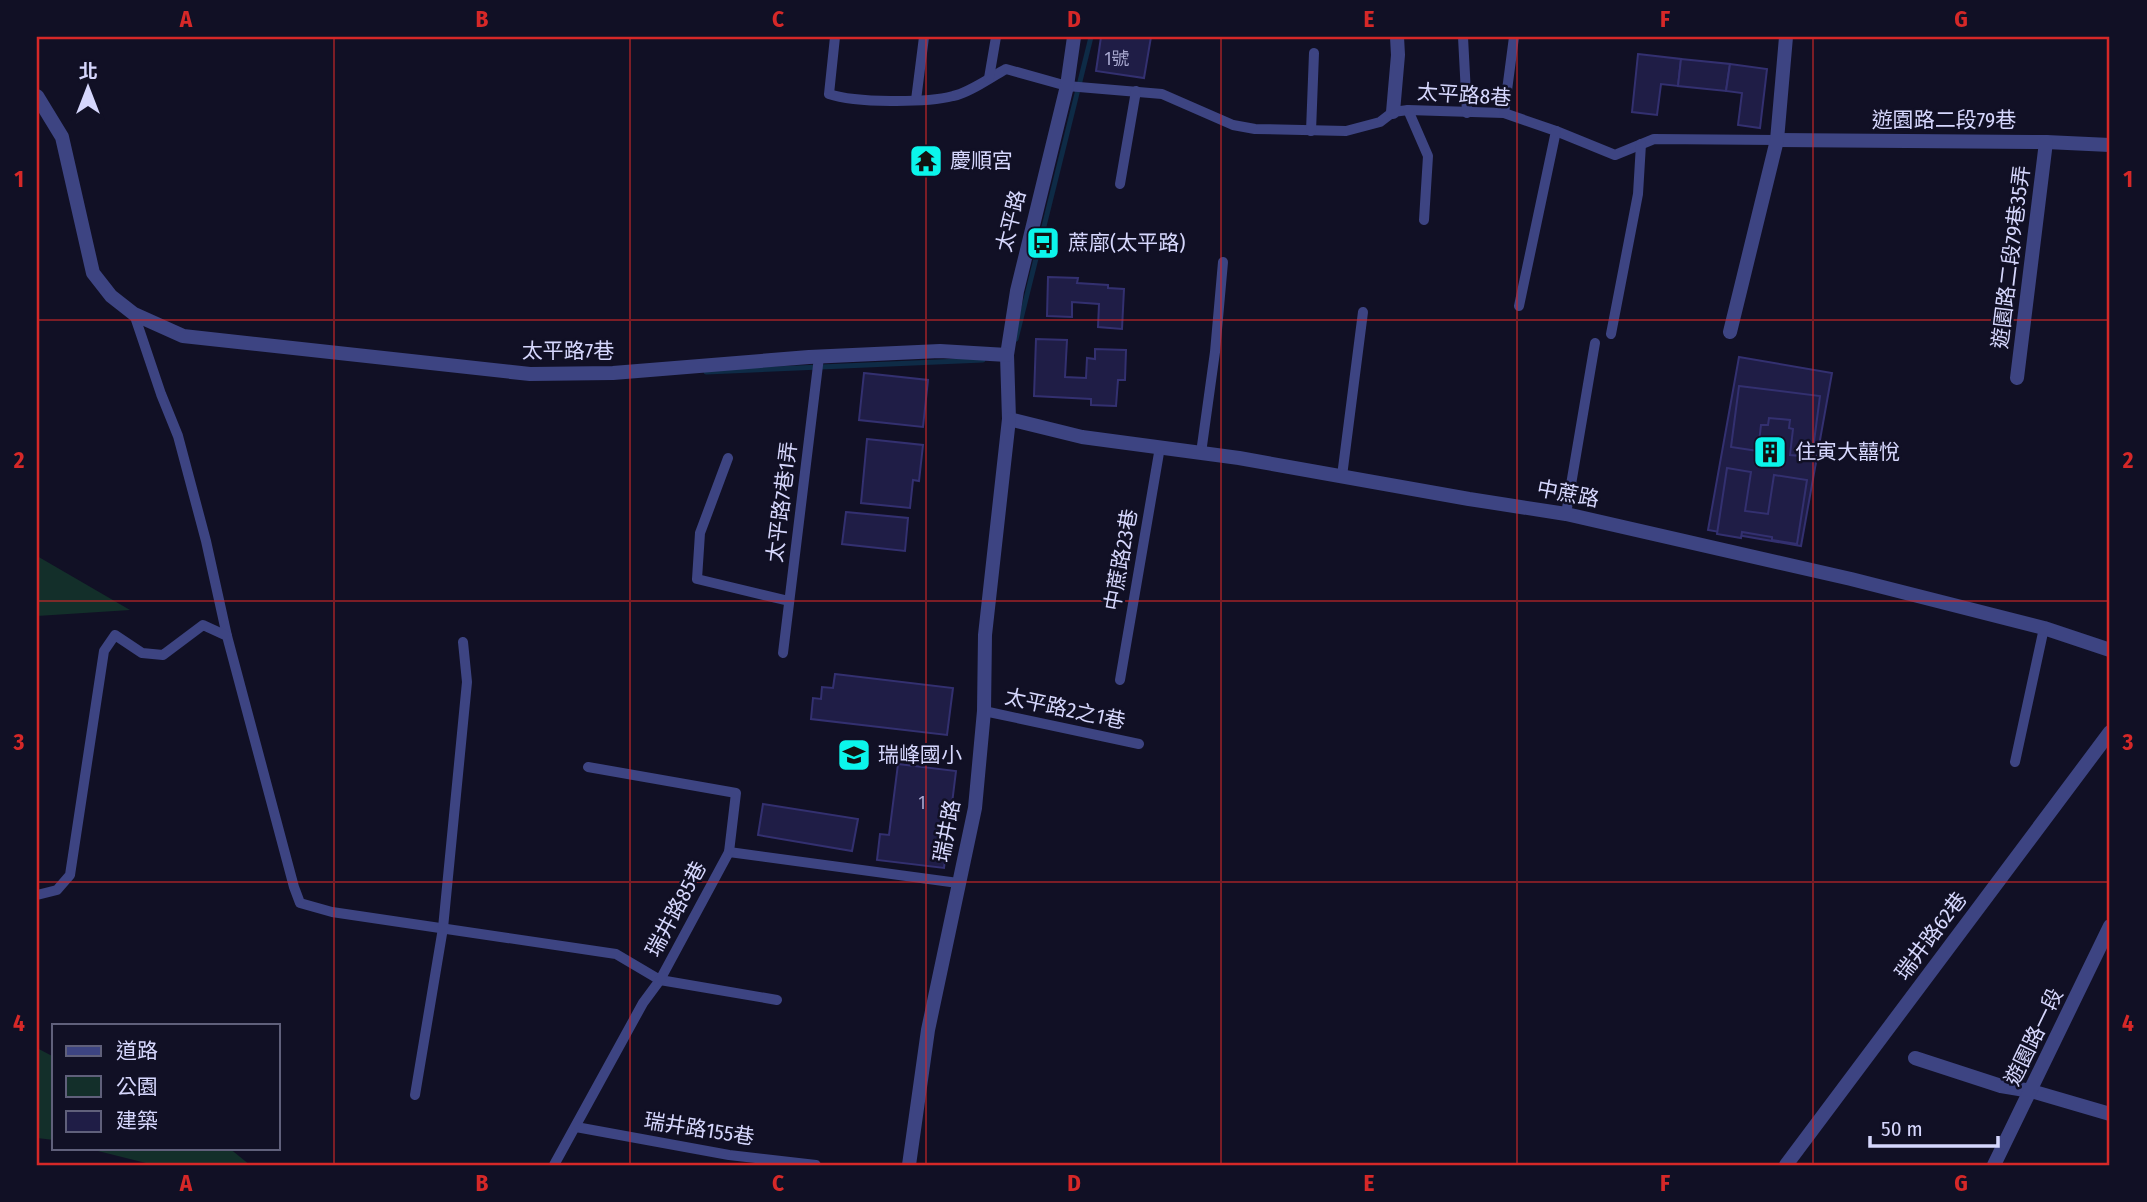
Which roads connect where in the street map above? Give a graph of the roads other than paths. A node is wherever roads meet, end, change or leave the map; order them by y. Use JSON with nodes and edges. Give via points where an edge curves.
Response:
{"nodes":[{"id":1,"x":835,"y":37,"type":"edge"},
{"id":2,"x":924,"y":37,"type":"edge"},
{"id":3,"x":996,"y":37,"type":"edge"},
{"id":4,"x":1074,"y":37,"type":"edge"},
{"id":5,"x":1397,"y":37,"type":"edge"},
{"id":6,"x":1463,"y":37,"type":"edge"},
{"id":7,"x":1514,"y":37,"type":"edge"},
{"id":8,"x":1786,"y":37,"type":"edge"},
{"id":9,"x":1314,"y":53,"type":"dead end"},
{"id":10,"x":989,"y":78,"type":"junction"},
{"id":11,"x":1066,"y":86,"type":"junction"},
{"id":12,"x":1136,"y":91,"type":"junction"},
{"id":13,"x":37,"y":96,"type":"edge"},
{"id":14,"x":916,"y":100,"type":"junction"},
{"id":15,"x":1408,"y":110,"type":"junction"},
{"id":16,"x":1393,"y":112,"type":"junction"},
{"id":17,"x":1467,"y":113,"type":"junction"},
{"id":18,"x":1504,"y":113,"type":"junction"},
{"id":19,"x":1311,"y":131,"type":"junction"},
{"id":20,"x":1556,"y":131,"type":"junction"},
{"id":21,"x":1777,"y":140,"type":"junction"},
{"id":22,"x":2046,"y":142,"type":"junction"},
{"id":23,"x":1641,"y":145,"type":"junction"},
{"id":24,"x":2110,"y":145,"type":"edge"},
{"id":25,"x":1120,"y":184,"type":"dead end"},
{"id":26,"x":1424,"y":220,"type":"dead end"},
{"id":27,"x":1223,"y":262,"type":"dead end"},
{"id":28,"x":1519,"y":306,"type":"dead end"},
{"id":29,"x":1363,"y":312,"type":"dead end"},
{"id":30,"x":134,"y":314,"type":"junction"},
{"id":31,"x":1730,"y":332,"type":"dead end"},
{"id":32,"x":1611,"y":334,"type":"dead end"},
{"id":33,"x":1595,"y":343,"type":"dead end"},
{"id":34,"x":1007,"y":355,"type":"junction"},
{"id":35,"x":819,"y":357,"type":"junction"},
{"id":36,"x":2017,"y":378,"type":"dead end"},
{"id":37,"x":1009,"y":419,"type":"junction"},
{"id":38,"x":1160,"y":447,"type":"junction"},
{"id":39,"x":1201,"y":453,"type":"junction"},
{"id":40,"x":728,"y":458,"type":"dead end"},
{"id":41,"x":1342,"y":476,"type":"junction"},
{"id":42,"x":1566,"y":514,"type":"junction"},
{"id":43,"x":789,"y":601,"type":"junction"},
{"id":44,"x":2044,"y":628,"type":"junction"},
{"id":45,"x":227,"y":636,"type":"junction"},
{"id":46,"x":463,"y":642,"type":"dead end"},
{"id":47,"x":2110,"y":650,"type":"edge"},
{"id":48,"x":783,"y":653,"type":"dead end"},
{"id":49,"x":1120,"y":680,"type":"dead end"},
{"id":50,"x":984,"y":711,"type":"junction"},
{"id":51,"x":2110,"y":732,"type":"edge"},
{"id":52,"x":1139,"y":744,"type":"dead end"},
{"id":53,"x":2015,"y":762,"type":"dead end"},
{"id":54,"x":588,"y":767,"type":"dead end"},
{"id":55,"x":729,"y":852,"type":"junction"},
{"id":56,"x":958,"y":883,"type":"junction"},
{"id":57,"x":37,"y":895,"type":"edge"},
{"id":58,"x":2110,"y":926,"type":"edge"},
{"id":59,"x":443,"y":928,"type":"junction"},
{"id":60,"x":660,"y":980,"type":"junction"},
{"id":61,"x":777,"y":1000,"type":"dead end"},
{"id":62,"x":1915,"y":1058,"type":"dead end"},
{"id":63,"x":2031,"y":1091,"type":"junction"},
{"id":64,"x":415,"y":1095,"type":"dead end"},
{"id":65,"x":2110,"y":1115,"type":"edge"},
{"id":66,"x":576,"y":1127,"type":"junction"},
{"id":67,"x":554,"y":1165,"type":"edge"},
{"id":68,"x":816,"y":1165,"type":"edge"},
{"id":69,"x":909,"y":1165,"type":"edge"},
{"id":70,"x":1786,"y":1165,"type":"edge"},
{"id":71,"x":1994,"y":1165,"type":"edge"}],
"edges":[{"from":1,"to":14,"type":"lane","name":"太平路8巷","via":[[829,94]]},
{"from":2,"to":14,"type":"lane"},
{"from":3,"to":10,"type":"lane"},
{"from":4,"to":11,"type":"street","name":"太平路"},
{"from":5,"to":16,"type":"street"},
{"from":6,"to":17,"type":"lane"},
{"from":7,"to":18,"type":"lane"},
{"from":8,"to":21,"type":"street"},
{"from":9,"to":19,"type":"lane"},
{"from":10,"to":11,"type":"lane","name":"太平路8巷","via":[[1006,69]]},
{"from":10,"to":14,"type":"lane","name":"太平路8巷","via":[[954,96]]},
{"from":11,"to":12,"type":"lane","name":"太平路8巷"},
{"from":11,"to":34,"type":"street","name":"太平路","via":[[1025,252]]},
{"from":12,"to":19,"type":"lane","name":"太平路8巷","via":[[1162,93],[1233,125]]},
{"from":12,"to":25,"type":"lane"},
{"from":13,"to":30,"type":"street","name":"太平路7巷","via":[[62,137],[93,273],[111,296]]},
{"from":15,"to":16,"type":"lane","name":"太平路8巷"},
{"from":15,"to":17,"type":"lane","name":"太平路8巷"},
{"from":15,"to":26,"type":"lane","via":[[1428,156]]},
{"from":16,"to":19,"type":"lane","name":"太平路8巷","via":[[1380,122],[1346,131]]},
{"from":17,"to":18,"type":"lane","name":"太平路8巷"},
{"from":18,"to":20,"type":"lane","name":"太平路8巷"},
{"from":20,"to":23,"type":"lane","name":"太平路8巷","via":[[1615,155]]},
{"from":20,"to":28,"type":"lane"},
{"from":21,"to":22,"type":"street","name":"遊園路二段79巷"},
{"from":21,"to":23,"type":"lane","name":"太平路8巷","via":[[1654,139]]},
{"from":21,"to":31,"type":"street"},
{"from":22,"to":24,"type":"street","name":"遊園路二段79巷"},
{"from":22,"to":36,"type":"street","name":"遊園路二段79巷35弄"},
{"from":23,"to":32,"type":"lane","via":[[1638,194]]},
{"from":27,"to":39,"type":"lane"},
{"from":29,"to":41,"type":"lane"},
{"from":30,"to":35,"type":"street","name":"太平路7巷","via":[[183,336],[530,374],[613,373]]},
{"from":30,"to":45,"type":"lane","via":[[178,436]]},
{"from":33,"to":42,"type":"lane"},
{"from":34,"to":35,"type":"street","name":"太平路7巷","via":[[940,351]]},
{"from":34,"to":37,"type":"street","name":"太平路"},
{"from":35,"to":43,"type":"lane","name":"太平路7巷1弄"},
{"from":37,"to":38,"type":"street","name":"中蔗路"},
{"from":37,"to":50,"type":"street","name":"瑞井路","via":[[985,635]]},
{"from":38,"to":39,"type":"street","name":"中蔗路"},
{"from":38,"to":49,"type":"lane","name":"中蔗路23巷"},
{"from":39,"to":41,"type":"street","name":"中蔗路"},
{"from":40,"to":43,"type":"lane","via":[[700,533],[697,579]]},
{"from":41,"to":42,"type":"street","name":"中蔗路"},
{"from":42,"to":44,"type":"street","name":"中蔗路"},
{"from":43,"to":48,"type":"lane","name":"太平路7巷1弄"},
{"from":44,"to":47,"type":"street","name":"中蔗路"},
{"from":44,"to":53,"type":"lane"},
{"from":45,"to":57,"type":"lane","via":[[204,625],[163,655],[142,653],[115,635],[104,651],[70,875],[58,890]]},
{"from":45,"to":59,"type":"lane","via":[[300,903]]},
{"from":46,"to":59,"type":"lane","via":[[467,682]]},
{"from":50,"to":52,"type":"lane","name":"太平路2之1巷"},
{"from":50,"to":56,"type":"street","name":"瑞井路","via":[[975,808]]},
{"from":51,"to":70,"type":"street","name":"瑞井路62巷"},
{"from":54,"to":55,"type":"lane","name":"瑞井路85巷","via":[[736,793]]},
{"from":55,"to":56,"type":"lane"},
{"from":55,"to":60,"type":"lane","name":"瑞井路85巷"},
{"from":56,"to":69,"type":"street","name":"瑞井路","via":[[928,1030]]},
{"from":58,"to":63,"type":"street","name":"遊園路一段"},
{"from":59,"to":60,"type":"lane","via":[[616,954]]},
{"from":59,"to":64,"type":"lane"},
{"from":60,"to":61,"type":"lane"},
{"from":60,"to":66,"type":"lane","name":"瑞井路85巷"},
{"from":62,"to":63,"type":"street"},
{"from":63,"to":65,"type":"street"},
{"from":63,"to":71,"type":"street","name":"遊園路一段"},
{"from":66,"to":67,"type":"lane","name":"瑞井路85巷"},
{"from":66,"to":68,"type":"lane","name":"瑞井路155巷","via":[[729,1155]]}]}
